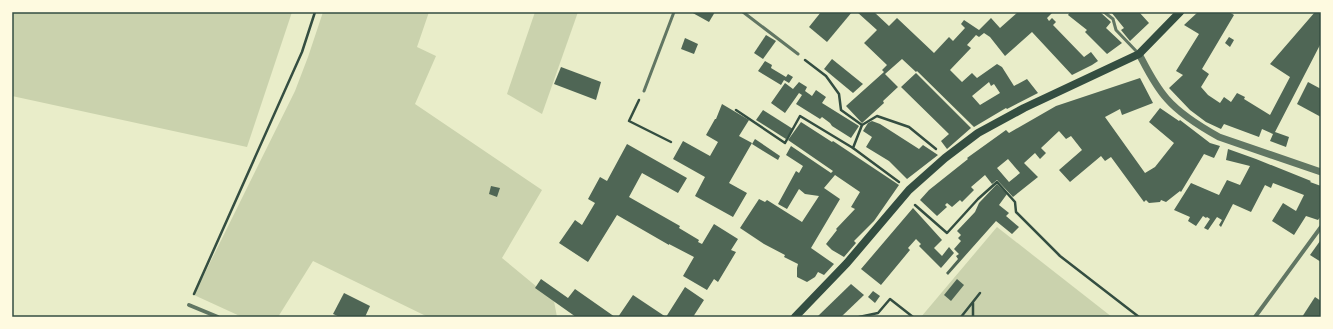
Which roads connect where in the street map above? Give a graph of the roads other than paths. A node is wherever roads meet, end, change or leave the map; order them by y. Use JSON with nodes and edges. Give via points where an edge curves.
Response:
{"nodes":[{"id":1,"x":674,"y":12,"type":"edge"},
{"id":2,"x":743,"y":12,"type":"edge"},
{"id":3,"x":1104,"y":12,"type":"edge"},
{"id":4,"x":1180,"y":12,"type":"edge"},
{"id":5,"x":798,"y":54,"type":"road end"},
{"id":6,"x":1139,"y":54,"type":"junction"},
{"id":7,"x":644,"y":91,"type":"road end"},
{"id":8,"x":1321,"y":172,"type":"edge"},
{"id":9,"x":1321,"y":227,"type":"edge"},
{"id":10,"x":189,"y":305,"type":"road end"},
{"id":11,"x":218,"y":317,"type":"edge"},
{"id":12,"x":795,"y":317,"type":"edge"},
{"id":13,"x":1255,"y":317,"type":"edge"}],
"edges":[{"from":1,"to":7,"type":"lane"},
{"from":2,"to":5,"type":"lane"},
{"from":3,"to":6,"type":"lane","via":[[1113,19],[1116,30]]},
{"from":4,"to":6,"type":"main road"},
{"from":6,"to":8,"type":"street","via":[[1167,99],[1204,129],[1219,137]]},
{"from":6,"to":12,"type":"main road","via":[[1024,108],[978,133],[945,158],[907,193],[847,263]]},
{"from":9,"to":13,"type":"street"},
{"from":10,"to":11,"type":"street"}]}
